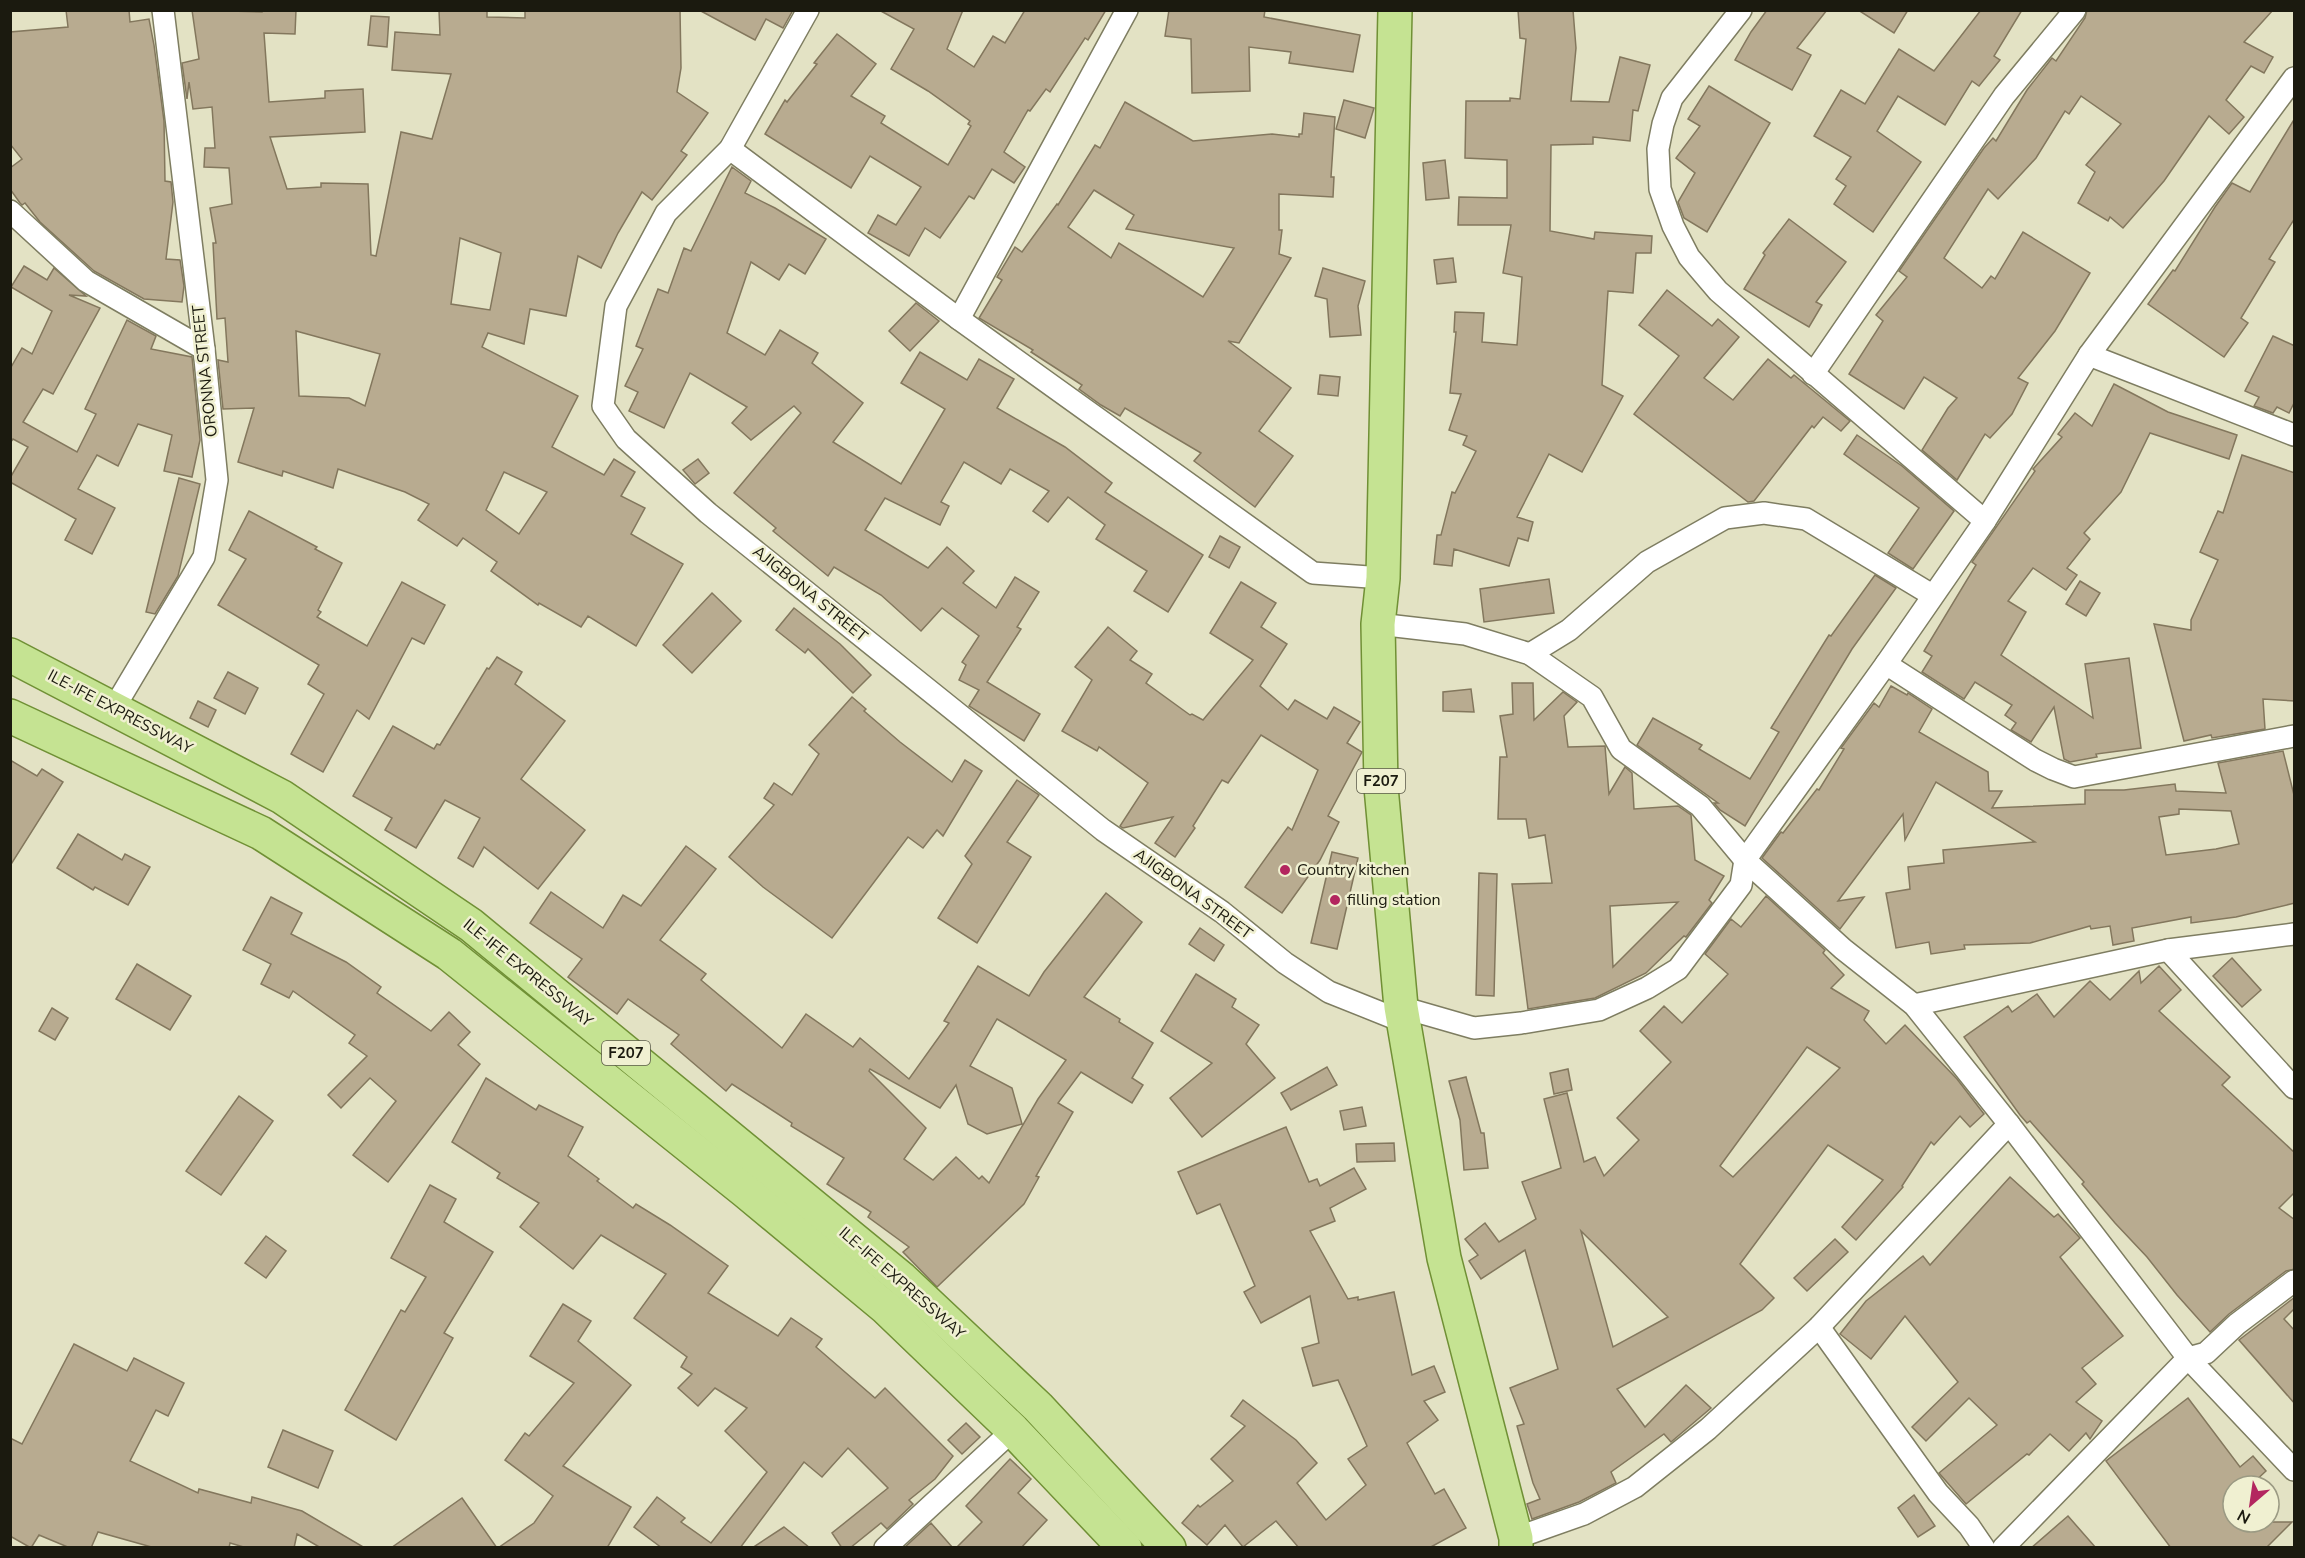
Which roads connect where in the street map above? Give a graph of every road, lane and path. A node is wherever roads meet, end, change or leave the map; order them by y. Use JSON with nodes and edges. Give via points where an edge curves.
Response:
{"nodes":[{"id":1,"x":163,"y":10,"type":"edge"},
{"id":2,"x":808,"y":10,"type":"edge"},
{"id":3,"x":1127,"y":10,"type":"edge"},
{"id":4,"x":1395,"y":10,"type":"edge"},
{"id":5,"x":1741,"y":10,"type":"edge"},
{"id":6,"x":2075,"y":10,"type":"edge"},
{"id":7,"x":2295,"y":78,"type":"edge"},
{"id":8,"x":730,"y":149,"type":"junction"},
{"id":9,"x":10,"y":211,"type":"edge"},
{"id":10,"x":959,"y":319,"type":"junction"},
{"id":11,"x":204,"y":349,"type":"junction"},
{"id":12,"x":2089,"y":355,"type":"junction"},
{"id":13,"x":1813,"y":374,"type":"junction"},
{"id":14,"x":2295,"y":435,"type":"edge"},
{"id":15,"x":1985,"y":521,"type":"junction"},
{"id":16,"x":1383,"y":578,"type":"junction"},
{"id":17,"x":1932,"y":595,"type":"junction"},
{"id":18,"x":1378,"y":624,"type":"junction"},
{"id":19,"x":1530,"y":654,"type":"junction"},
{"id":20,"x":10,"y":655,"type":"edge"},
{"id":21,"x":1886,"y":664,"type":"junction"},
{"id":22,"x":114,"y":708,"type":"junction"},
{"id":23,"x":10,"y":716,"type":"edge"},
{"id":24,"x":2295,"y":736,"type":"edge"},
{"id":25,"x":1745,"y":860,"type":"junction"},
{"id":26,"x":2295,"y":934,"type":"edge"},
{"id":27,"x":2168,"y":950,"type":"junction"},
{"id":28,"x":1914,"y":1005,"type":"junction"},
{"id":29,"x":1401,"y":1007,"type":"junction"},
{"id":30,"x":2295,"y":1088,"type":"edge"},
{"id":31,"x":2009,"y":1124,"type":"junction"},
{"id":32,"x":2295,"y":1281,"type":"edge"},
{"id":33,"x":1819,"y":1327,"type":"junction"},
{"id":34,"x":2188,"y":1358,"type":"junction"},
{"id":35,"x":1013,"y":1430,"type":"junction"},
{"id":36,"x":2295,"y":1470,"type":"edge"},
{"id":37,"x":1517,"y":1544,"type":"edge"},
{"id":38,"x":885,"y":1548,"type":"edge"},
{"id":39,"x":1125,"y":1548,"type":"edge"},
{"id":40,"x":1168,"y":1548,"type":"edge"},
{"id":41,"x":1984,"y":1548,"type":"edge"},
{"id":42,"x":2003,"y":1548,"type":"edge"}],
"edges":[{"from":1,"to":11,"type":"street","name":"ORONNA STREET"},
{"from":2,"to":8,"type":"street","name":"AJIGBONA STREET"},
{"from":3,"to":10,"type":"street"},
{"from":4,"to":16,"type":"main road","number":"F207"},
{"from":5,"to":13,"type":"street","via":[[1672,98],[1658,149],[1659,189],[1689,257],[1718,291]]},
{"from":6,"to":13,"type":"street","via":[[2004,96]]},
{"from":7,"to":12,"type":"street"},
{"from":8,"to":10,"type":"street"},
{"from":8,"to":29,"type":"street","name":"AJIGBONA STREET","via":[[666,213],[616,306],[603,406],[626,439],[708,513],[1103,830],[1329,992],[1394,1018]]},
{"from":9,"to":11,"type":"street","via":[[86,281]]},
{"from":10,"to":16,"type":"street","via":[[1312,573]]},
{"from":11,"to":22,"type":"street","name":"ORONNA STREET","via":[[217,480],[204,556]]},
{"from":12,"to":14,"type":"street"},
{"from":12,"to":15,"type":"street"},
{"from":13,"to":15,"type":"street"},
{"from":15,"to":17,"type":"street"},
{"from":16,"to":18,"type":"main road","number":"F207"},
{"from":17,"to":19,"type":"street","via":[[1806,519],[1764,513],[1725,518],[1647,562],[1569,630]]},
{"from":17,"to":21,"type":"street"},
{"from":18,"to":19,"type":"street","via":[[1465,633]]},
{"from":18,"to":29,"type":"main road","number":"F207","via":[[1381,787]]},
{"from":19,"to":25,"type":"street","via":[[1592,697],[1622,749],[1700,806]]},
{"from":20,"to":22,"type":"main road","name":"ILE-IFE EXPRESSWAY","number":"F207"},
{"from":21,"to":24,"type":"street","via":[[2035,760],[2074,777]]},
{"from":21,"to":25,"type":"street"},
{"from":22,"to":40,"type":"main road","name":"ILE-IFE EXPRESSWAY","number":"F207","via":[[282,797],[471,925],[902,1279],[1038,1407]]},
{"from":23,"to":35,"type":"main road","name":"ILE-IFE EXPRESSWAY","number":"F207","via":[[261,832],[449,954],[886,1308]]},
{"from":25,"to":28,"type":"street","via":[[1843,949]]},
{"from":25,"to":29,"type":"street","via":[[1741,885],[1678,969],[1599,1010],[1474,1028]]},
{"from":26,"to":27,"type":"street"},
{"from":27,"to":28,"type":"street"},
{"from":27,"to":30,"type":"street"},
{"from":28,"to":31,"type":"street"},
{"from":29,"to":37,"type":"main road","number":"F207","via":[[1444,1258]]},
{"from":31,"to":33,"type":"street"},
{"from":31,"to":34,"type":"street"},
{"from":32,"to":34,"type":"street","via":[[2237,1324],[2206,1353]]},
{"from":33,"to":37,"type":"street","via":[[1708,1429],[1635,1487]]},
{"from":33,"to":41,"type":"street","via":[[1938,1493]]},
{"from":34,"to":36,"type":"street"},
{"from":34,"to":42,"type":"street"},
{"from":35,"to":38,"type":"street"},
{"from":35,"to":39,"type":"main road","name":"ILE-IFE EXPRESSWAY","number":"F207"}]}
